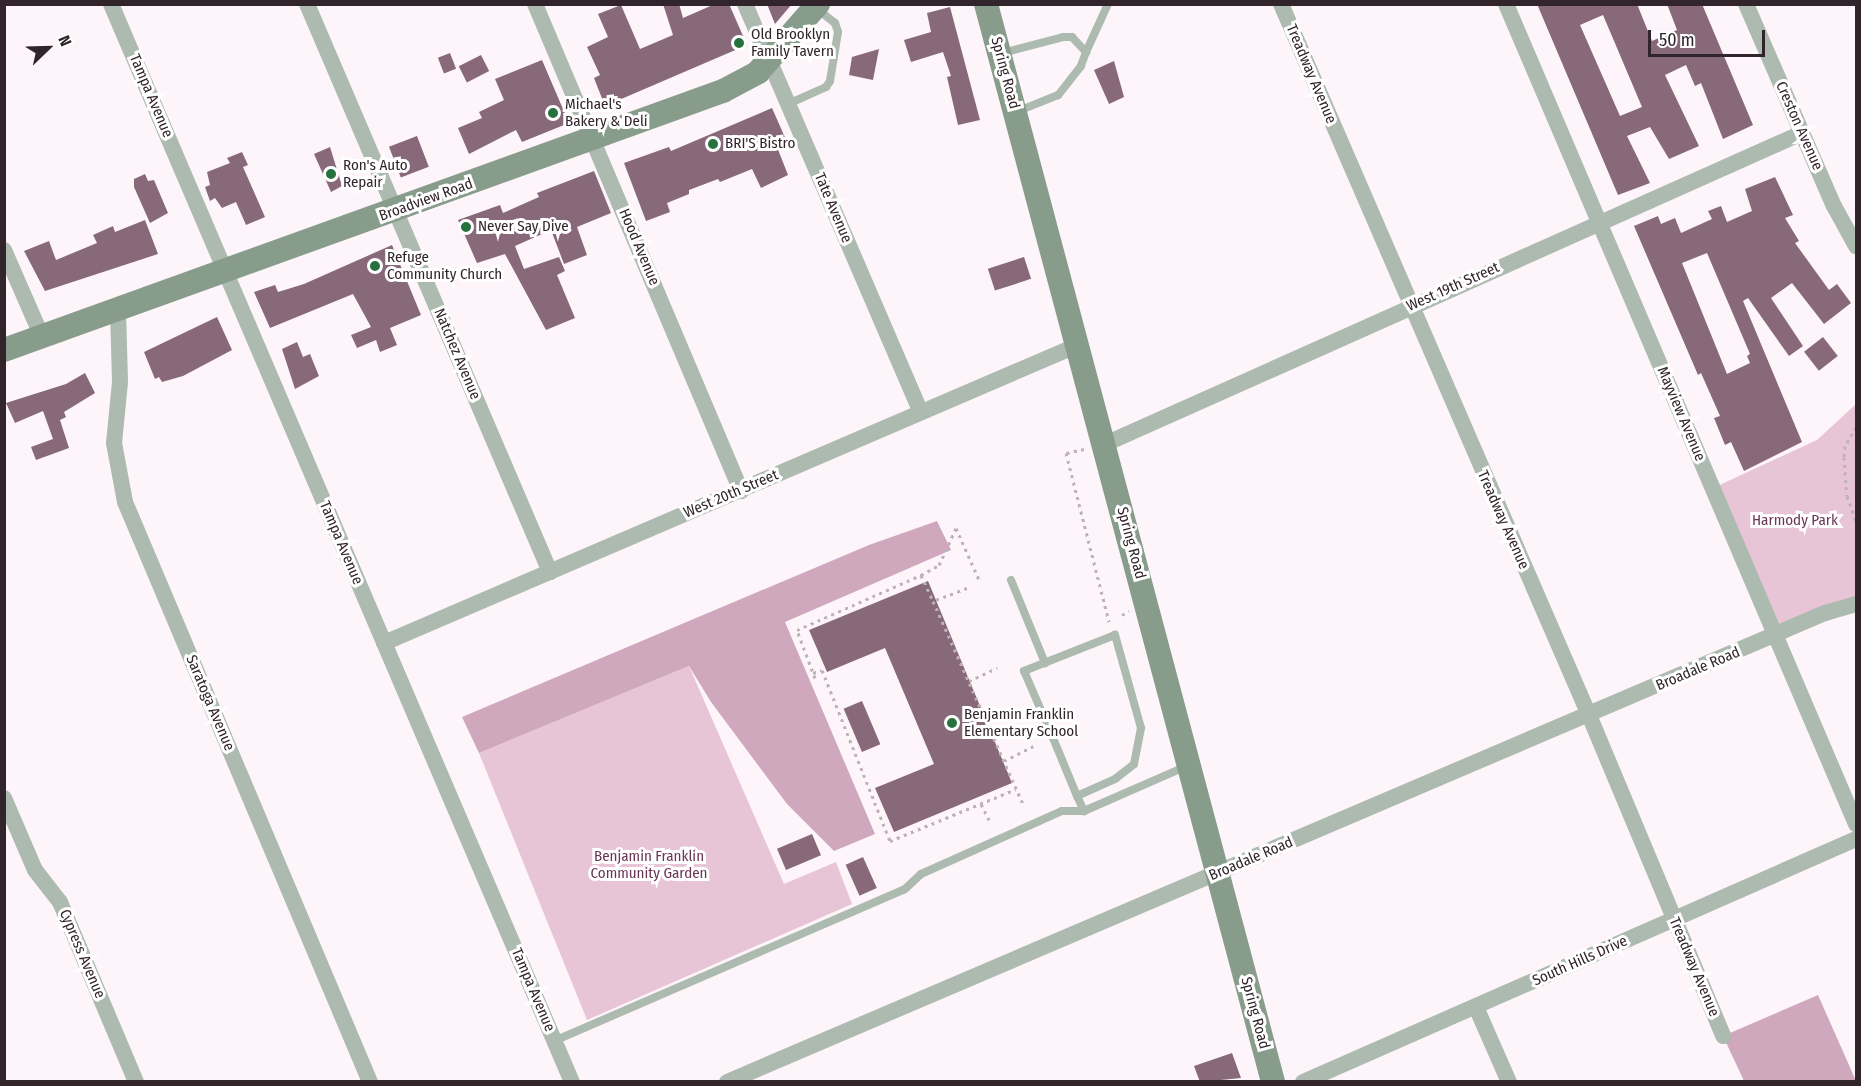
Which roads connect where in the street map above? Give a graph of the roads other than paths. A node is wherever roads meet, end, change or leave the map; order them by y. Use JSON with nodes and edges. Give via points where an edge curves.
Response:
{"nodes":[{"id":1,"x":111,"y":4,"type":"edge"},
{"id":2,"x":307,"y":4,"type":"edge"},
{"id":3,"x":535,"y":4,"type":"edge"},
{"id":4,"x":745,"y":4,"type":"edge"},
{"id":5,"x":986,"y":4,"type":"edge"},
{"id":6,"x":1108,"y":4,"type":"edge"},
{"id":7,"x":1281,"y":4,"type":"edge"},
{"id":8,"x":1506,"y":4,"type":"edge"},
{"id":9,"x":1746,"y":4,"type":"edge"},
{"id":10,"x":817,"y":6,"type":"edge"},
{"id":11,"x":1086,"y":52,"type":"junction"},
{"id":12,"x":999,"y":53,"type":"junction"},
{"id":13,"x":770,"y":61,"type":"junction"},
{"id":14,"x":788,"y":104,"type":"junction"},
{"id":15,"x":1015,"y":112,"type":"junction"},
{"id":16,"x":1802,"y":133,"type":"junction"},
{"id":17,"x":593,"y":138,"type":"junction"},
{"id":18,"x":396,"y":211,"type":"junction"},
{"id":19,"x":1600,"y":221,"type":"junction"},
{"id":20,"x":1857,"y":246,"type":"edge"},
{"id":21,"x":4,"y":250,"type":"edge"},
{"id":22,"x":226,"y":272,"type":"junction"},
{"id":23,"x":1409,"y":306,"type":"junction"},
{"id":24,"x":118,"y":310,"type":"junction"},
{"id":25,"x":42,"y":337,"type":"junction"},
{"id":26,"x":1078,"y":345,"type":"junction"},
{"id":27,"x":4,"y":350,"type":"edge"},
{"id":28,"x":920,"y":411,"type":"junction"},
{"id":29,"x":1105,"y":444,"type":"junction"},
{"id":30,"x":741,"y":491,"type":"junction"},
{"id":31,"x":550,"y":572,"type":"junction"},
{"id":32,"x":1011,"y":580,"type":"dead end"},
{"id":33,"x":1857,"y":604,"type":"edge"},
{"id":34,"x":1775,"y":636,"type":"junction"},
{"id":35,"x":384,"y":643,"type":"junction"},
{"id":36,"x":1045,"y":663,"type":"junction"},
{"id":37,"x":1589,"y":715,"type":"junction"},
{"id":38,"x":1189,"y":765,"type":"junction"},
{"id":39,"x":1077,"y":796,"type":"junction"},
{"id":40,"x":4,"y":798,"type":"edge"},
{"id":41,"x":1084,"y":811,"type":"junction"},
{"id":42,"x":1857,"y":824,"type":"edge"},
{"id":43,"x":1857,"y":839,"type":"edge"},
{"id":44,"x":1218,"y":873,"type":"junction"},
{"id":45,"x":1674,"y":920,"type":"junction"},
{"id":46,"x":1476,"y":1007,"type":"junction"},
{"id":47,"x":1724,"y":1036,"type":"dead end"},
{"id":48,"x":555,"y":1041,"type":"junction"},
{"id":49,"x":136,"y":1082,"type":"edge"},
{"id":50,"x":370,"y":1082,"type":"edge"},
{"id":51,"x":572,"y":1082,"type":"edge"},
{"id":52,"x":727,"y":1082,"type":"edge"},
{"id":53,"x":1274,"y":1082,"type":"edge"},
{"id":54,"x":1303,"y":1082,"type":"edge"},
{"id":55,"x":1509,"y":1082,"type":"edge"}],
"edges":[{"from":1,"to":22,"type":"street","name":"Tampa Avenue"},
{"from":2,"to":18,"type":"street","name":"Natchez Avenue"},
{"from":3,"to":17,"type":"street","name":"Hood Avenue"},
{"from":4,"to":13,"type":"street","name":"Tate Avenue"},
{"from":5,"to":12,"type":"street","name":"Spring Road"},
{"from":6,"to":11,"type":"lane","via":[[1105,19]]},
{"from":7,"to":23,"type":"street","name":"Treadway Avenue"},
{"from":8,"to":19,"type":"street","name":"Mayview Avenue"},
{"from":9,"to":16,"type":"street","name":"Creston Avenue"},
{"from":10,"to":13,"type":"street","name":"Broadview Road"},
{"from":10,"to":14,"type":"lane","via":[[835,23],[838,32],[830,81],[826,87]]},
{"from":11,"to":12,"type":"lane","via":[[1072,38],[1063,37]]},
{"from":11,"to":15,"type":"lane","via":[[1081,66],[1058,95]]},
{"from":12,"to":15,"type":"street","name":"Spring Road"},
{"from":13,"to":14,"type":"street","name":"Tate Avenue"},
{"from":13,"to":17,"type":"street","name":"Broadview Road","via":[[748,79],[723,90]]},
{"from":14,"to":28,"type":"street","name":"Tate Avenue"},
{"from":15,"to":26,"type":"street","name":"Spring Road"},
{"from":16,"to":19,"type":"street","name":"West 19th Street"},
{"from":16,"to":20,"type":"street","name":"Creston Avenue","via":[[1834,206]]},
{"from":17,"to":18,"type":"street","name":"Broadview Road"},
{"from":17,"to":30,"type":"street","name":"Hood Avenue"},
{"from":18,"to":22,"type":"street","name":"Broadview Road"},
{"from":18,"to":31,"type":"street","name":"Natchez Avenue"},
{"from":19,"to":23,"type":"street","name":"West 19th Street"},
{"from":19,"to":34,"type":"street","name":"Mayview Avenue"},
{"from":21,"to":25,"type":"street"},
{"from":22,"to":24,"type":"street","name":"Broadview Road"},
{"from":22,"to":35,"type":"street","name":"Tampa Avenue"},
{"from":23,"to":29,"type":"street","name":"West 19th Street"},
{"from":23,"to":37,"type":"street","name":"Treadway Avenue"},
{"from":24,"to":25,"type":"street","name":"Broadview Road"},
{"from":24,"to":50,"type":"street","name":"Saratoga Avenue","via":[[120,382],[114,443],[125,502]]},
{"from":25,"to":27,"type":"street","name":"Broadview Road"},
{"from":26,"to":28,"type":"street","name":"West 20th Street"},
{"from":26,"to":29,"type":"street","name":"Spring Road"},
{"from":28,"to":30,"type":"street","name":"West 20th Street"},
{"from":29,"to":38,"type":"street","name":"Spring Road"},
{"from":30,"to":31,"type":"street","name":"West 20th Street"},
{"from":31,"to":35,"type":"street","name":"West 20th Street"},
{"from":32,"to":36,"type":"lane"},
{"from":33,"to":34,"type":"street","name":"Broadale Road","via":[[1825,613]]},
{"from":34,"to":37,"type":"street","name":"Broadale Road"},
{"from":34,"to":42,"type":"street","name":"Mayview Avenue"},
{"from":35,"to":48,"type":"street","name":"Tampa Avenue"},
{"from":36,"to":39,"type":"lane","via":[[1024,671]]},
{"from":36,"to":39,"type":"lane","via":[[1115,635],[1141,728],[1134,764],[1115,779]]},
{"from":37,"to":44,"type":"street","name":"Broadale Road"},
{"from":37,"to":45,"type":"street","name":"Treadway Avenue"},
{"from":38,"to":41,"type":"lane"},
{"from":38,"to":44,"type":"street","name":"Spring Road"},
{"from":39,"to":41,"type":"lane"},
{"from":40,"to":49,"type":"street","name":"Cypress Avenue","via":[[35,870],[60,902]]},
{"from":41,"to":48,"type":"lane","via":[[1062,811],[921,874],[905,889]]},
{"from":43,"to":45,"type":"street","name":"South Hills Drive"},
{"from":44,"to":52,"type":"street","name":"Broadale Road"},
{"from":44,"to":53,"type":"street","name":"Spring Road"},
{"from":45,"to":46,"type":"street","name":"South Hills Drive"},
{"from":45,"to":47,"type":"street","name":"Treadway Avenue"},
{"from":46,"to":54,"type":"street","name":"South Hills Drive"},
{"from":46,"to":55,"type":"street"},
{"from":48,"to":51,"type":"street","name":"Tampa Avenue"}]}
